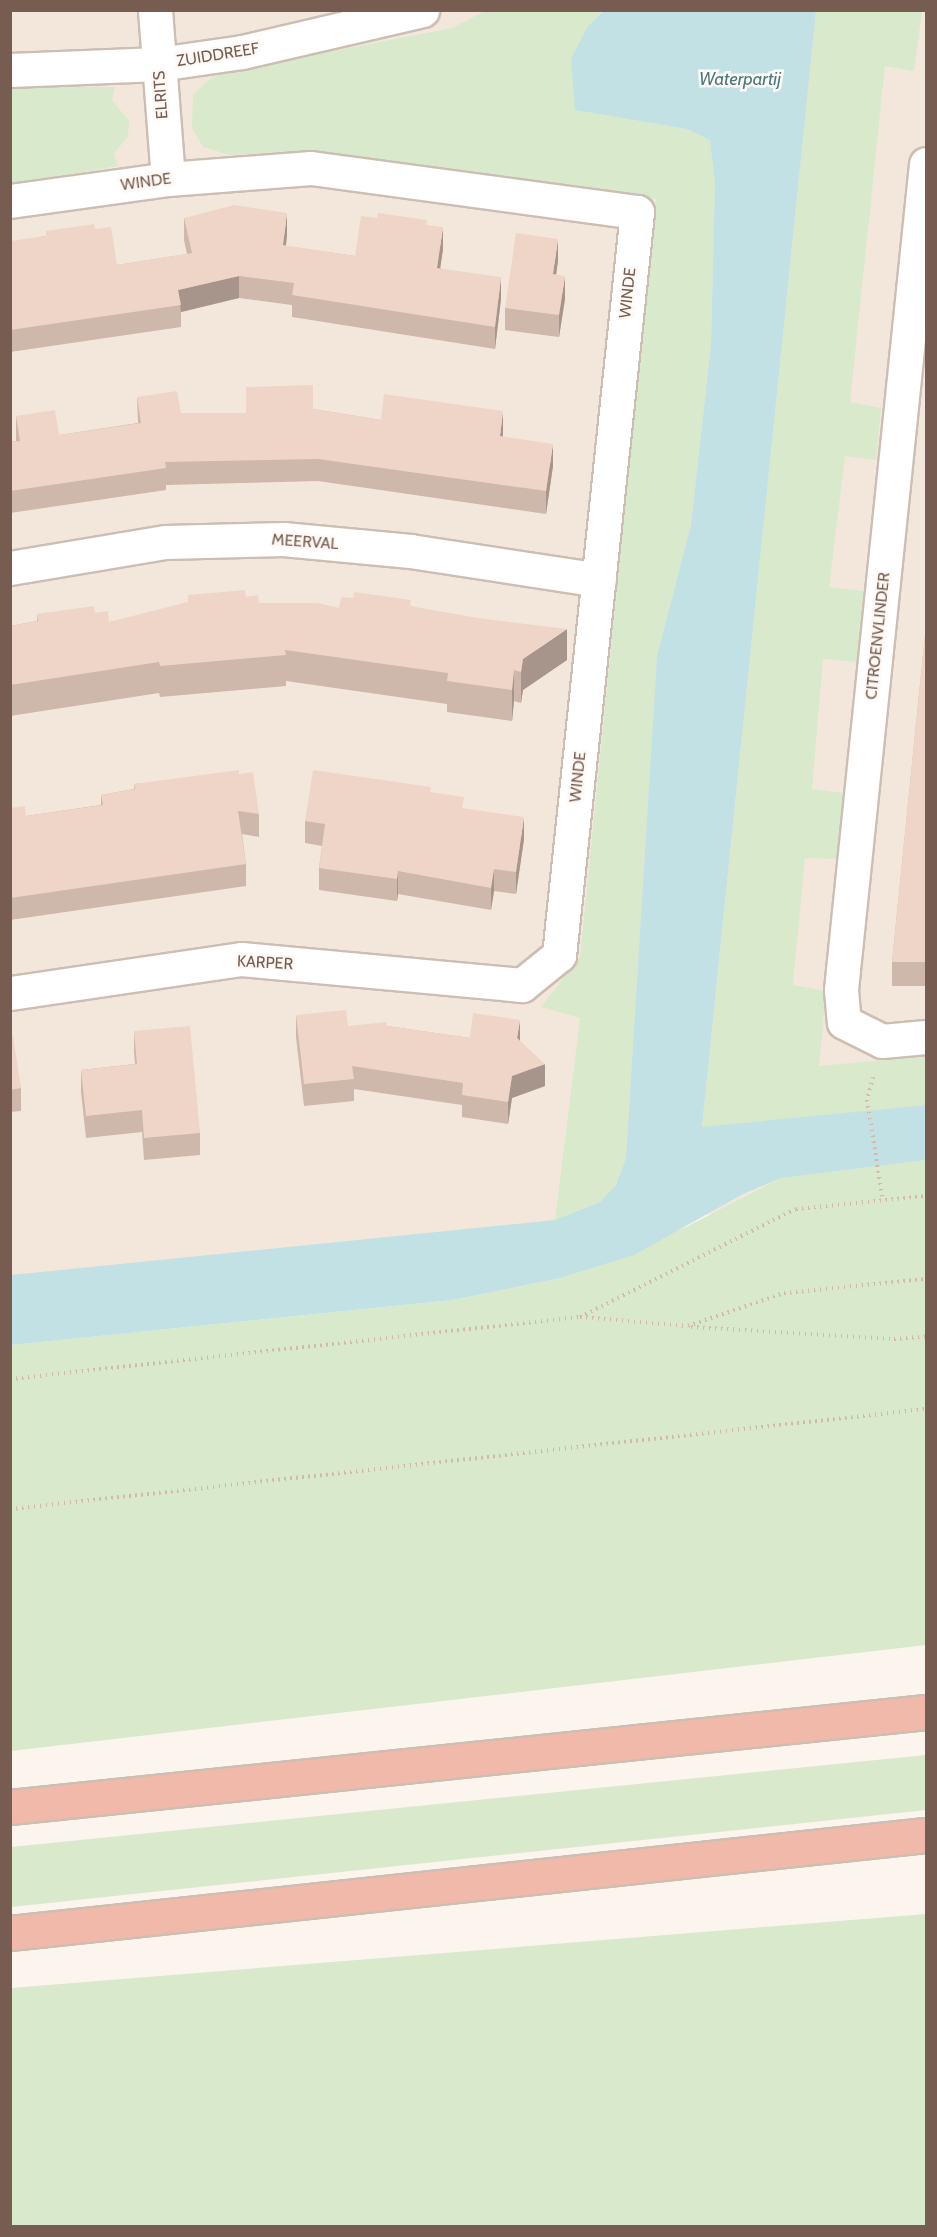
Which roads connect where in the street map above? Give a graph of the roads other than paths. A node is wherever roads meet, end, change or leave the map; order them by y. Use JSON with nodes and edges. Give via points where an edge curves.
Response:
{"nodes":[{"id":1,"x":155,"y":10,"type":"edge"},
{"id":2,"x":422,"y":10,"type":"edge"},
{"id":3,"x":159,"y":64,"type":"junction"},
{"id":4,"x":10,"y":70,"type":"edge"},
{"id":5,"x":927,"y":164,"type":"edge"},
{"id":6,"x":168,"y":179,"type":"junction"},
{"id":7,"x":10,"y":201,"type":"edge"},
{"id":8,"x":923,"y":237,"type":"edge"},
{"id":9,"x":10,"y":568,"type":"edge"},
{"id":10,"x":599,"y":580,"type":"junction"},
{"id":11,"x":522,"y":985,"type":"joint"},
{"id":12,"x":10,"y":993,"type":"edge"},
{"id":13,"x":927,"y":1037,"type":"edge"},
{"id":14,"x":927,"y":1712,"type":"edge"},
{"id":15,"x":10,"y":1807,"type":"edge"},
{"id":16,"x":927,"y":1835,"type":"edge"},
{"id":17,"x":10,"y":1934,"type":"edge"}],
"edges":[{"from":1,"to":3,"type":"street","name":"ELRITS"},
{"from":2,"to":3,"type":"street","name":"ZUIDDREEF","via":[[242,52]]},
{"from":3,"to":4,"type":"street","name":"ZUIDDREEF"},
{"from":3,"to":6,"type":"street","name":"ELRITS"},
{"from":5,"to":8,"type":"street","name":"CITROENVLINDER"},
{"from":6,"to":7,"type":"street","name":"WINDE"},
{"from":6,"to":10,"type":"street","name":"WINDE","via":[[311,168],[637,212]]},
{"from":8,"to":13,"type":"street","name":"CITROENVLINDER","via":[[841,990],[844,1022],[882,1041]]},
{"from":9,"to":10,"type":"street","name":"MEERVAL","via":[[165,542],[283,539],[410,551]]},
{"from":10,"to":11,"type":"street","name":"WINDE","via":[[559,955]]},
{"from":11,"to":12,"type":"street","name":"KARPER","via":[[240,959]]},
{"from":14,"to":15,"type":"highway"},
{"from":16,"to":17,"type":"highway"}]}
